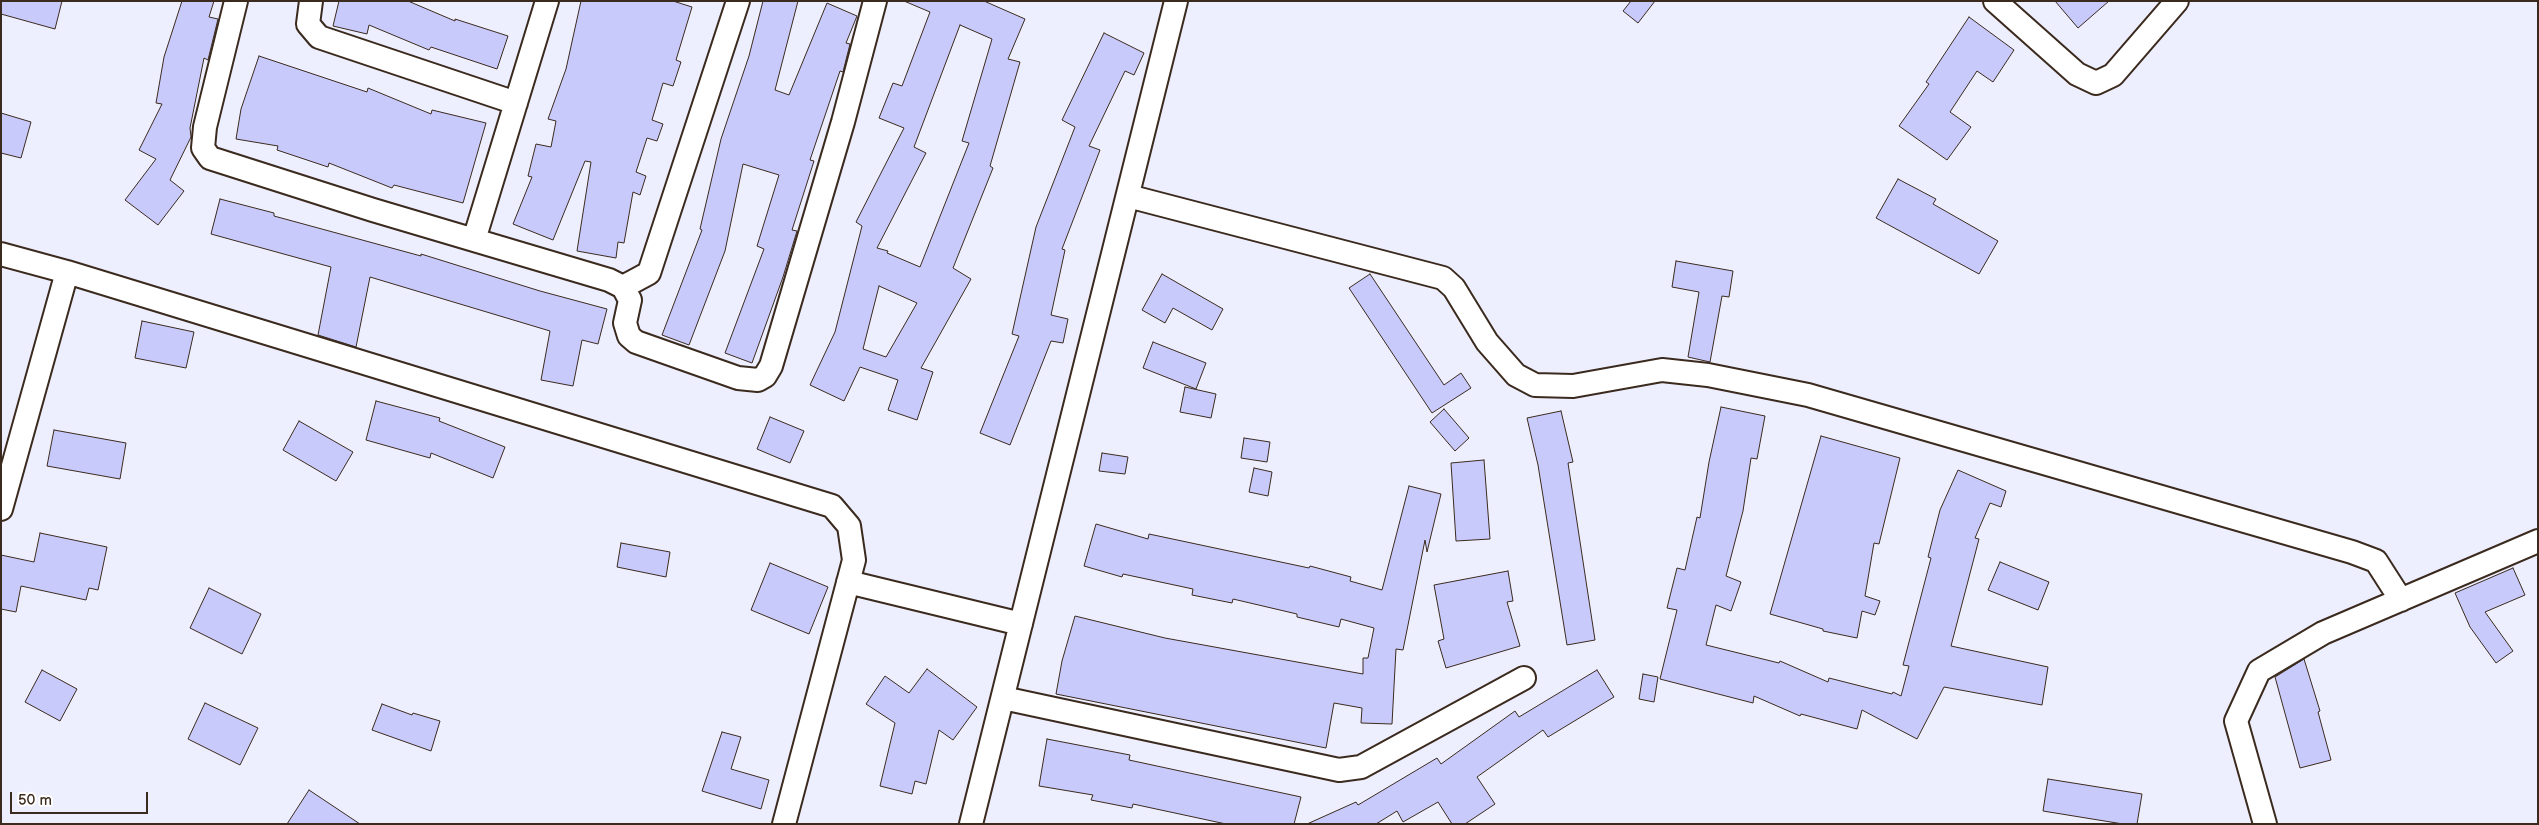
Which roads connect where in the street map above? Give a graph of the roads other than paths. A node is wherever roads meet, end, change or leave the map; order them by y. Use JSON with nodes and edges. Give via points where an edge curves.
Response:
{"nodes":[{"id":1,"x":236,"y":1,"type":"edge"},
{"id":2,"x":311,"y":1,"type":"edge"},
{"id":3,"x":547,"y":1,"type":"edge"},
{"id":4,"x":738,"y":1,"type":"edge"},
{"id":5,"x":875,"y":1,"type":"edge"},
{"id":6,"x":1176,"y":1,"type":"edge"},
{"id":7,"x":1995,"y":1,"type":"edge"},
{"id":8,"x":2177,"y":1,"type":"edge"},
{"id":9,"x":516,"y":103,"type":"junction"},
{"id":10,"x":1128,"y":196,"type":"junction"},
{"id":11,"x":474,"y":240,"type":"junction"},
{"id":12,"x":1,"y":254,"type":"edge"},
{"id":13,"x":67,"y":272,"type":"junction"},
{"id":14,"x":623,"y":288,"type":"junction"},
{"id":15,"x":1,"y":509,"type":"edge"},
{"id":16,"x":2538,"y":541,"type":"edge"},
{"id":17,"x":848,"y":582,"type":"junction"},
{"id":18,"x":2401,"y":600,"type":"junction"},
{"id":19,"x":1021,"y":624,"type":"junction"},
{"id":20,"x":1524,"y":678,"type":"dead end"},
{"id":21,"x":1003,"y":698,"type":"junction"},
{"id":22,"x":784,"y":824,"type":"edge"},
{"id":23,"x":971,"y":824,"type":"edge"},
{"id":24,"x":2265,"y":824,"type":"edge"}],
"edges":[{"from":1,"to":11,"type":"street","via":[[205,127],[203,148],[210,158]]},
{"from":2,"to":9,"type":"street","via":[[308,24],[319,37]]},
{"from":3,"to":9,"type":"street"},
{"from":4,"to":14,"type":"street","via":[[649,273]]},
{"from":5,"to":14,"type":"street","via":[[843,122],[766,376],[758,380],[738,378],[636,342],[629,336],[626,322],[630,300]]},
{"from":6,"to":10,"type":"street"},
{"from":7,"to":8,"type":"street","via":[[2076,74],[2096,83],[2113,75]]},
{"from":9,"to":11,"type":"street"},
{"from":10,"to":18,"type":"street","via":[[1443,278],[1454,288],[1486,342],[1516,375],[1535,385],[1572,386],[1662,370],[1708,375],[1808,395],[2352,552],[2376,561]]},
{"from":10,"to":19,"type":"street"},
{"from":11,"to":14,"type":"street","via":[[609,280]]},
{"from":12,"to":13,"type":"street"},
{"from":13,"to":15,"type":"street"},
{"from":13,"to":17,"type":"street","via":[[832,506],[849,526],[854,560]]},
{"from":16,"to":18,"type":"street"},
{"from":17,"to":19,"type":"street"},
{"from":17,"to":22,"type":"street"},
{"from":18,"to":24,"type":"street","via":[[2323,633],[2259,671],[2236,721]]},
{"from":19,"to":21,"type":"street"},
{"from":20,"to":21,"type":"street","via":[[1361,768],[1339,770]]},
{"from":21,"to":23,"type":"street"}]}
